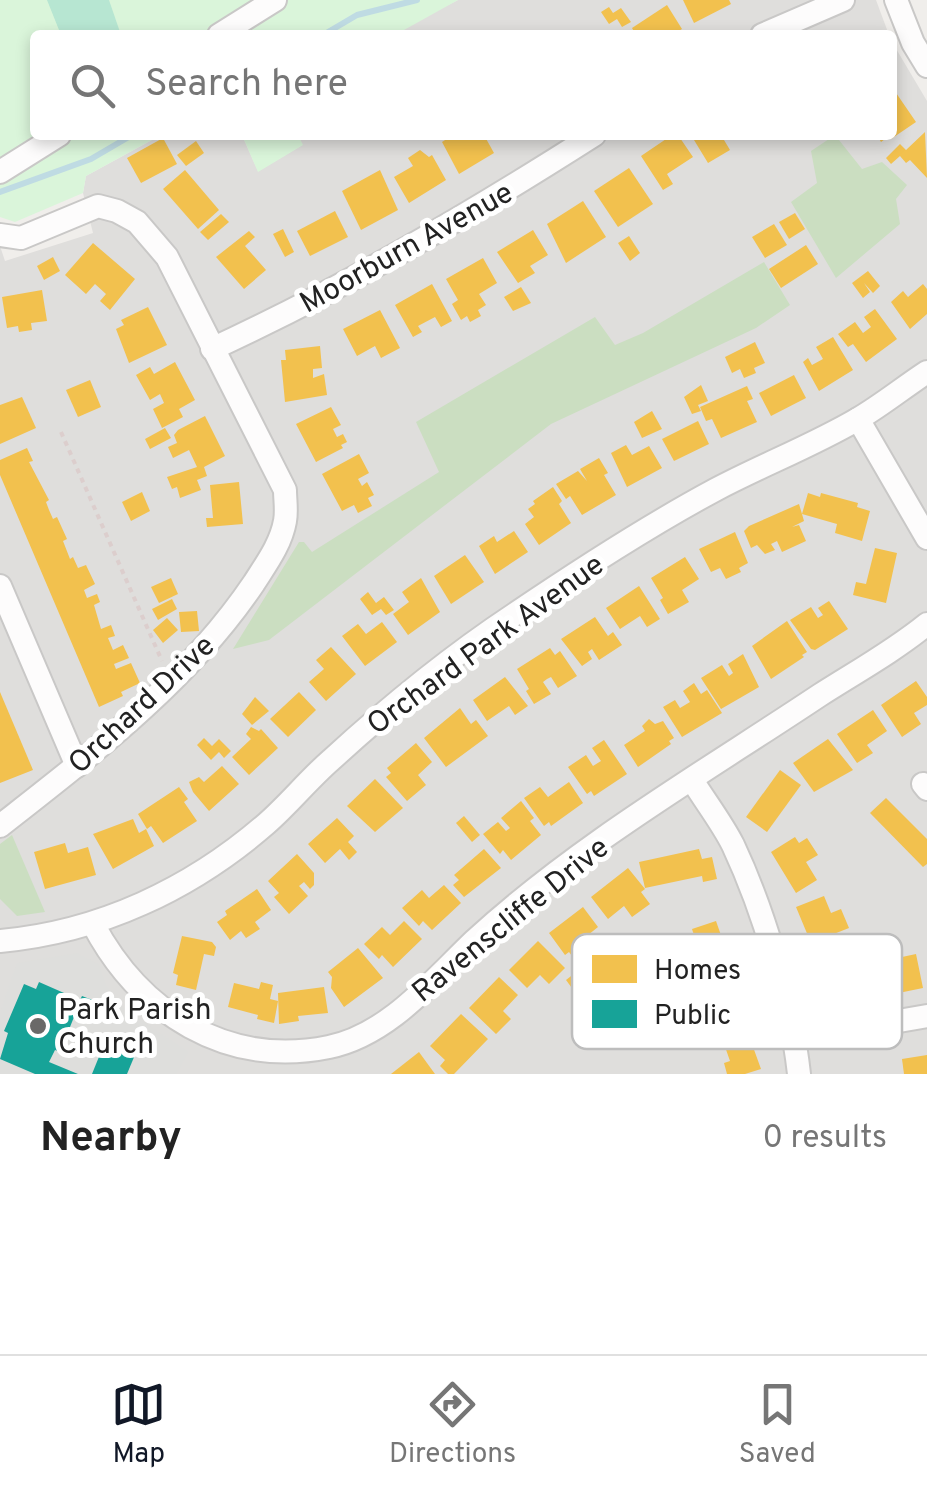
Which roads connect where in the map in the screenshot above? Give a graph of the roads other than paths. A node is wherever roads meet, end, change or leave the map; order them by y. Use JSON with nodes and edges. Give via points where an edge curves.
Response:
{"nodes":[{"id":1,"x":275,"y":0,"type":"edge"},
{"id":2,"x":844,"y":0,"type":"edge"},
{"id":3,"x":896,"y":0,"type":"edge"},
{"id":4,"x":227,"y":30,"type":"edge"},
{"id":5,"x":774,"y":30,"type":"edge"},
{"id":6,"x":927,"y":66,"type":"edge"},
{"id":7,"x":51,"y":140,"type":"edge"},
{"id":8,"x":586,"y":140,"type":"edge"},
{"id":9,"x":0,"y":172,"type":"edge"},
{"id":10,"x":0,"y":235,"type":"edge"},
{"id":11,"x":212,"y":348,"type":"junction"},
{"id":12,"x":927,"y":372,"type":"edge"},
{"id":13,"x":858,"y":419,"type":"junction"},
{"id":14,"x":927,"y":538,"type":"edge"},
{"id":15,"x":0,"y":586,"type":"edge"},
{"id":16,"x":927,"y":624,"type":"edge"},
{"id":17,"x":77,"y":766,"type":"junction"},
{"id":18,"x":692,"y":780,"type":"junction"},
{"id":19,"x":0,"y":826,"type":"edge"},
{"id":20,"x":93,"y":924,"type":"junction"},
{"id":21,"x":765,"y":934,"type":"edge"},
{"id":22,"x":0,"y":941,"type":"edge"},
{"id":23,"x":927,"y":1016,"type":"edge"},
{"id":24,"x":902,"y":1020,"type":"edge"},
{"id":25,"x":796,"y":1049,"type":"edge"},
{"id":26,"x":799,"y":1074,"type":"edge"}],
"edges":[{"from":1,"to":4,"type":"street"},
{"from":2,"to":5,"type":"street"},
{"from":3,"to":6,"type":"street"},
{"from":7,"to":9,"type":"street"},
{"from":8,"to":11,"type":"street","name":"Moorburn Avenue","via":[[406,250]]},
{"from":10,"to":11,"type":"street","name":"Orchard Drive","via":[[20,238],[98,206],[117,210],[137,222],[166,257]]},
{"from":11,"to":17,"type":"street","name":"Orchard Drive","via":[[285,490],[286,519],[268,562],[225,626]]},
{"from":12,"to":13,"type":"street","name":"Orchard Park Avenue"},
{"from":13,"to":14,"type":"street"},
{"from":13,"to":20,"type":"street","name":"Orchard Park Avenue","via":[[714,490],[512,616],[417,685],[223,859],[170,892]]},
{"from":15,"to":17,"type":"street"},
{"from":16,"to":18,"type":"street","name":"Ravenscliffe Drive"},
{"from":17,"to":19,"type":"street","name":"Orchard Drive"},
{"from":18,"to":20,"type":"street","name":"Ravenscliffe Drive","via":[[493,924],[376,1029],[331,1047],[251,1051],[204,1036],[137,984]]},
{"from":18,"to":21,"type":"street","via":[[732,844]]},
{"from":20,"to":22,"type":"street","name":"Orchard Park Avenue"},
{"from":23,"to":24,"type":"street"},
{"from":25,"to":26,"type":"street"}]}
